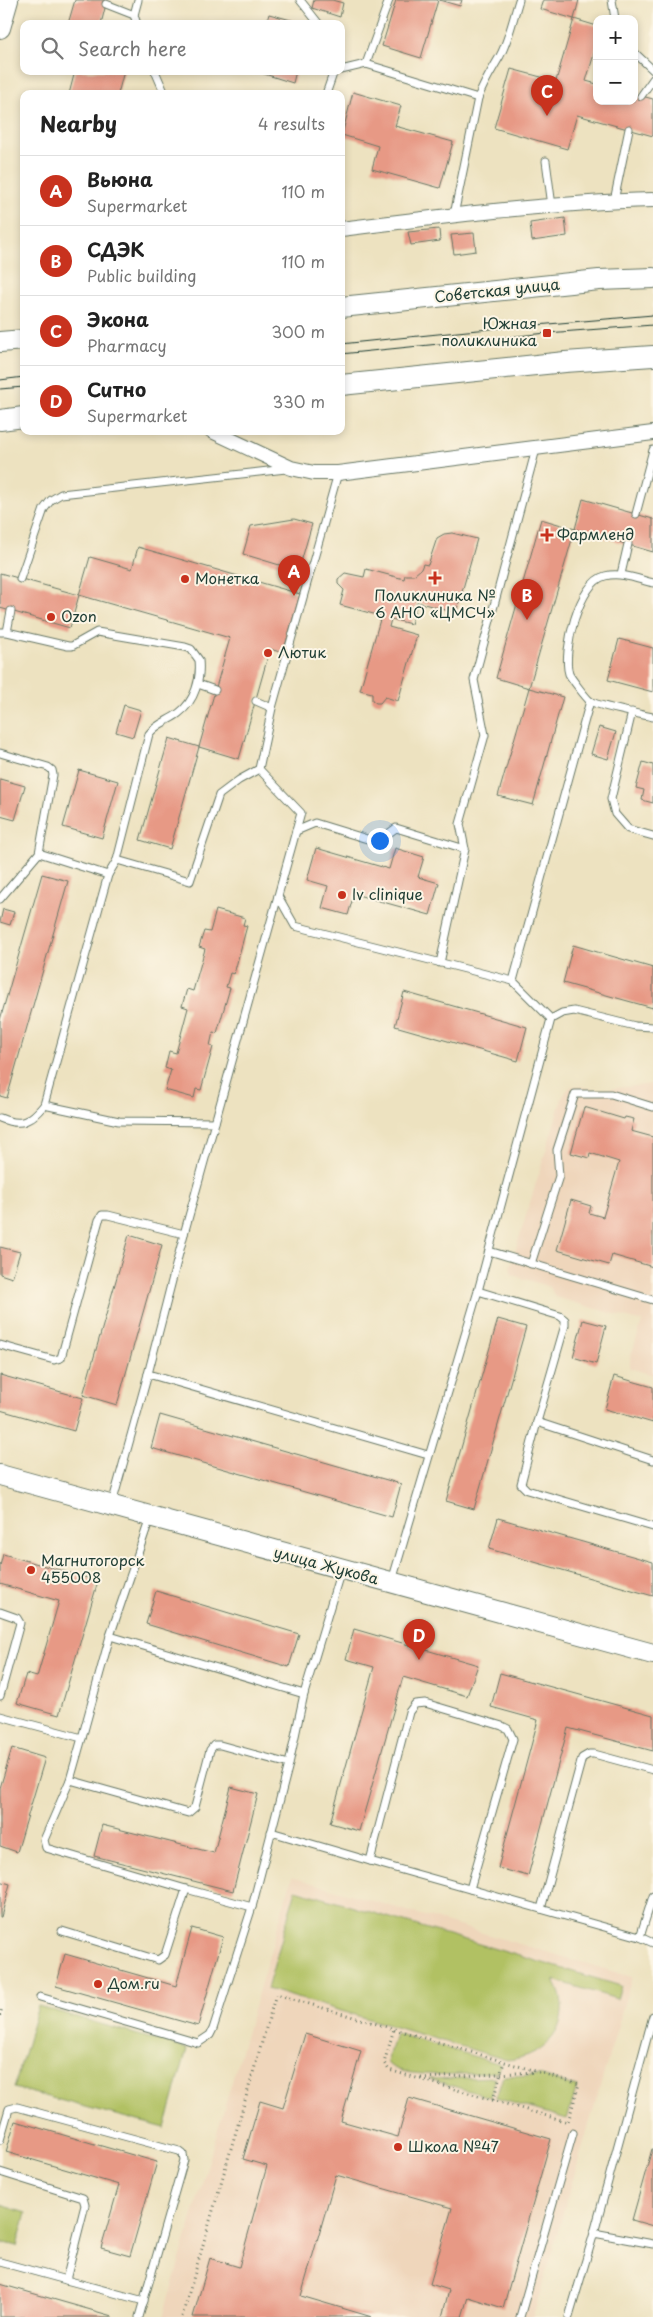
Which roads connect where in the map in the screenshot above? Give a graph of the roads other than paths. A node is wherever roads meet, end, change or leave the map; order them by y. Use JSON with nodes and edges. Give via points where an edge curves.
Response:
{"nodes":[{"id":1,"x":8,"y":0,"type":"edge"},
{"id":2,"x":138,"y":0,"type":"edge"},
{"id":3,"x":300,"y":0,"type":"edge"},
{"id":4,"x":389,"y":0,"type":"edge"},
{"id":5,"x":519,"y":0,"type":"edge"},
{"id":6,"x":612,"y":0,"type":"edge"},
{"id":7,"x":106,"y":4,"type":"dead end"},
{"id":8,"x":134,"y":15,"type":"junction"},
{"id":9,"x":614,"y":15,"type":"edge"},
{"id":10,"x":136,"y":20,"type":"edge"},
{"id":11,"x":315,"y":20,"type":"edge"},
{"id":12,"x":0,"y":28,"type":"edge"},
{"id":13,"x":638,"y":56,"type":"edge"},
{"id":14,"x":366,"y":64,"type":"junction"},
{"id":15,"x":345,"y":69,"type":"edge"},
{"id":16,"x":653,"y":70,"type":"edge"},
{"id":17,"x":157,"y":75,"type":"edge"},
{"id":18,"x":333,"y":75,"type":"edge"},
{"id":19,"x":653,"y":79,"type":"edge"},
{"id":20,"x":163,"y":90,"type":"edge"},
{"id":21,"x":327,"y":90,"type":"edge"},
{"id":22,"x":641,"y":96,"type":"dead end"},
{"id":23,"x":478,"y":98,"type":"junction"},
{"id":24,"x":628,"y":129,"type":"dead end"},
{"id":25,"x":546,"y":161,"type":"dead end"},
{"id":26,"x":653,"y":200,"type":"edge"},
{"id":27,"x":614,"y":201,"type":"junction"},
{"id":28,"x":552,"y":206,"type":"junction"},
{"id":29,"x":454,"y":215,"type":"junction"},
{"id":30,"x":345,"y":229,"type":"edge"},
{"id":31,"x":653,"y":278,"type":"edge"},
{"id":32,"x":345,"y":307,"type":"edge"},
{"id":33,"x":20,"y":340,"type":"edge"},
{"id":34,"x":0,"y":342,"type":"edge"},
{"id":35,"x":653,"y":356,"type":"edge"},
{"id":36,"x":345,"y":385,"type":"edge"},
{"id":37,"x":20,"y":418,"type":"edge"},
{"id":38,"x":0,"y":420,"type":"edge"},
{"id":39,"x":653,"y":433,"type":"edge"},
{"id":40,"x":221,"y":435,"type":"edge"},
{"id":41,"x":536,"y":449,"type":"junction"},
{"id":42,"x":653,"y":450,"type":"edge"},
{"id":43,"x":291,"y":468,"type":"junction"},
{"id":44,"x":338,"y":473,"type":"junction"},
{"id":45,"x":636,"y":514,"type":"dead end"},
{"id":46,"x":628,"y":544,"type":"dead end"},
{"id":47,"x":620,"y":574,"type":"junction"},
{"id":48,"x":20,"y":578,"type":"dead end"},
{"id":49,"x":653,"y":583,"type":"edge"},
{"id":50,"x":11,"y":611,"type":"dead end"},
{"id":51,"x":4,"y":632,"type":"edge"},
{"id":52,"x":198,"y":684,"type":"junction"},
{"id":53,"x":215,"y":690,"type":"dead end"},
{"id":54,"x":256,"y":701,"type":"dead end"},
{"id":55,"x":590,"y":701,"type":"junction"},
{"id":56,"x":272,"y":708,"type":"junction"},
{"id":57,"x":632,"y":712,"type":"junction"},
{"id":58,"x":653,"y":717,"type":"edge"},
{"id":59,"x":0,"y":753,"type":"edge"},
{"id":60,"x":259,"y":769,"type":"junction"},
{"id":61,"x":296,"y":831,"type":"junction"},
{"id":62,"x":653,"y":836,"type":"edge"},
{"id":63,"x":465,"y":849,"type":"junction"},
{"id":64,"x":39,"y":853,"type":"junction"},
{"id":65,"x":117,"y":860,"type":"junction"},
{"id":66,"x":108,"y":875,"type":"junction"},
{"id":67,"x":278,"y":896,"type":"junction"},
{"id":68,"x":0,"y":898,"type":"edge"},
{"id":69,"x":440,"y":963,"type":"junction"},
{"id":70,"x":512,"y":981,"type":"junction"},
{"id":71,"x":551,"y":1019,"type":"junction"},
{"id":72,"x":653,"y":1027,"type":"edge"},
{"id":73,"x":44,"y":1105,"type":"junction"},
{"id":74,"x":653,"y":1107,"type":"edge"},
{"id":75,"x":0,"y":1118,"type":"edge"},
{"id":76,"x":214,"y":1122,"type":"junction"},
{"id":77,"x":184,"y":1234,"type":"junction"},
{"id":78,"x":489,"y":1251,"type":"junction"},
{"id":79,"x":531,"y":1264,"type":"junction"},
{"id":80,"x":478,"y":1291,"type":"junction"},
{"id":81,"x":653,"y":1300,"type":"edge"},
{"id":82,"x":0,"y":1345,"type":"edge"},
{"id":83,"x":148,"y":1374,"type":"junction"},
{"id":84,"x":536,"y":1422,"type":"junction"},
{"id":85,"x":428,"y":1455,"type":"junction"},
{"id":86,"x":653,"y":1460,"type":"edge"},
{"id":87,"x":0,"y":1477,"type":"edge"},
{"id":88,"x":111,"y":1507,"type":"junction"},
{"id":89,"x":150,"y":1518,"type":"junction"},
{"id":90,"x":653,"y":1527,"type":"edge"},
{"id":91,"x":340,"y":1570,"type":"junction"},
{"id":92,"x":391,"y":1583,"type":"junction"},
{"id":93,"x":0,"y":1612,"type":"edge"},
{"id":94,"x":110,"y":1636,"type":"junction"},
{"id":95,"x":653,"y":1654,"type":"edge"},
{"id":96,"x":304,"y":1694,"type":"junction"},
{"id":97,"x":0,"y":1696,"type":"edge"},
{"id":98,"x":0,"y":1716,"type":"edge"},
{"id":99,"x":82,"y":1738,"type":"junction"},
{"id":100,"x":289,"y":1764,"type":"junction"},
{"id":101,"x":653,"y":1770,"type":"edge"},
{"id":102,"x":70,"y":1780,"type":"junction"},
{"id":103,"x":271,"y":1832,"type":"junction"},
{"id":104,"x":370,"y":1861,"type":"junction"},
{"id":105,"x":186,"y":1889,"type":"junction"},
{"id":106,"x":470,"y":1889,"type":"junction"},
{"id":107,"x":653,"y":1896,"type":"edge"},
{"id":108,"x":252,"y":1907,"type":"junction"},
{"id":109,"x":541,"y":1909,"type":"junction"},
{"id":110,"x":62,"y":1930,"type":"dead end"},
{"id":111,"x":640,"y":1937,"type":"junction"},
{"id":112,"x":653,"y":1943,"type":"edge"},
{"id":113,"x":40,"y":1997,"type":"dead end"},
{"id":114,"x":653,"y":2016,"type":"edge"},
{"id":115,"x":573,"y":2133,"type":"dead end"},
{"id":116,"x":0,"y":2140,"type":"edge"},
{"id":117,"x":0,"y":2172,"type":"edge"},
{"id":118,"x":594,"y":2233,"type":"junction"},
{"id":119,"x":653,"y":2244,"type":"edge"},
{"id":120,"x":0,"y":2262,"type":"edge"},
{"id":121,"x":66,"y":2280,"type":"junction"},
{"id":122,"x":144,"y":2301,"type":"junction"},
{"id":123,"x":139,"y":2317,"type":"edge"},
{"id":124,"x":520,"y":2317,"type":"edge"},
{"id":125,"x":569,"y":2317,"type":"edge"}],
"edges":[{"from":1,"to":12,"type":"street"},
{"from":2,"to":8,"type":"lane"},
{"from":3,"to":11,"type":"lane"},
{"from":4,"to":14,"type":"lane"},
{"from":5,"to":23,"type":"lane","via":[[508,38]]},
{"from":6,"to":9,"type":"lane"},
{"from":7,"to":8,"type":"lane"},
{"from":8,"to":10,"type":"lane"},
{"from":13,"to":16,"type":"lane"},
{"from":14,"to":15,"type":"lane"},
{"from":14,"to":23,"type":"lane"},
{"from":17,"to":20,"type":"lane"},
{"from":18,"to":21,"type":"lane"},
{"from":19,"to":22,"type":"lane"},
{"from":23,"to":29,"type":"lane"},
{"from":24,"to":27,"type":"lane"},
{"from":25,"to":28,"type":"lane"},
{"from":26,"to":27,"type":"street"},
{"from":27,"to":28,"type":"street"},
{"from":28,"to":29,"type":"street"},
{"from":29,"to":30,"type":"street"},
{"from":31,"to":32,"type":"street","name":"Советская улица","via":[[599,280]]},
{"from":33,"to":34,"type":"street"},
{"from":35,"to":36,"type":"street"},
{"from":37,"to":38,"type":"street"},
{"from":39,"to":41,"type":"street"},
{"from":40,"to":43,"type":"street"},
{"from":41,"to":44,"type":"street"},
{"from":41,"to":63,"type":"lane","via":[[474,680],[485,735],[460,824]]},
{"from":42,"to":45,"type":"lane"},
{"from":43,"to":44,"type":"street","via":[[314,473]]},
{"from":43,"to":48,"type":"lane","via":[[61,494],[44,508]]},
{"from":44,"to":56,"type":"lane"},
{"from":46,"to":47,"type":"lane"},
{"from":47,"to":49,"type":"lane"},
{"from":47,"to":55,"type":"lane","via":[[603,576],[590,586],[582,599],[567,645],[569,675]]},
{"from":50,"to":51,"type":"lane"},
{"from":51,"to":52,"type":"lane","via":[[68,646],[97,632],[185,647],[191,649],[199,660]]},
{"from":52,"to":53,"type":"lane"},
{"from":52,"to":65,"type":"lane","via":[[190,702],[179,713],[155,726],[149,734]]},
{"from":54,"to":56,"type":"lane"},
{"from":55,"to":57,"type":"lane"},
{"from":55,"to":70,"type":"lane"},
{"from":56,"to":60,"type":"lane"},
{"from":57,"to":58,"type":"lane"},
{"from":57,"to":62,"type":"lane","via":[[611,799],[615,814],[628,829]]},
{"from":59,"to":64,"type":"lane","via":[[48,767],[53,772]]},
{"from":60,"to":61,"type":"lane","via":[[301,813]]},
{"from":60,"to":65,"type":"lane","via":[[219,795],[190,882]]},
{"from":61,"to":63,"type":"lane","via":[[315,822],[377,842],[396,828]]},
{"from":61,"to":67,"type":"lane"},
{"from":63,"to":69,"type":"lane"},
{"from":64,"to":66,"type":"lane"},
{"from":64,"to":68,"type":"lane"},
{"from":65,"to":66,"type":"lane"},
{"from":66,"to":73,"type":"lane"},
{"from":67,"to":69,"type":"lane","via":[[295,926]]},
{"from":67,"to":76,"type":"lane"},
{"from":69,"to":70,"type":"lane"},
{"from":70,"to":71,"type":"lane"},
{"from":71,"to":72,"type":"lane","via":[[574,1011],[635,1026]]},
{"from":71,"to":78,"type":"lane"},
{"from":73,"to":75,"type":"lane","via":[[35,1117],[25,1122],[16,1124]]},
{"from":73,"to":76,"type":"lane","via":[[120,1121]]},
{"from":74,"to":79,"type":"lane","via":[[611,1094],[575,1094],[557,1150],[559,1176]]},
{"from":76,"to":77,"type":"lane"},
{"from":77,"to":82,"type":"lane","via":[[102,1216],[61,1358],[54,1360]]},
{"from":77,"to":83,"type":"lane"},
{"from":78,"to":79,"type":"lane"},
{"from":78,"to":80,"type":"lane"},
{"from":79,"to":81,"type":"lane"},
{"from":80,"to":84,"type":"lane","via":[[565,1320]]},
{"from":80,"to":85,"type":"lane"},
{"from":83,"to":85,"type":"lane"},
{"from":83,"to":88,"type":"lane"},
{"from":84,"to":86,"type":"lane"},
{"from":84,"to":90,"type":"lane","via":[[522,1481],[524,1489]]},
{"from":85,"to":92,"type":"lane"},
{"from":87,"to":88,"type":"street","name":"улица Жукова"},
{"from":88,"to":89,"type":"street","name":"улица Жукова"},
{"from":89,"to":91,"type":"street","name":"улица Жукова"},
{"from":89,"to":94,"type":"lane"},
{"from":91,"to":92,"type":"street","name":"улица Жукова"},
{"from":91,"to":96,"type":"lane"},
{"from":92,"to":95,"type":"street","name":"улица Жукова"},
{"from":93,"to":97,"type":"lane","via":[[17,1618],[20,1623]]},
{"from":94,"to":96,"type":"lane"},
{"from":94,"to":99,"type":"lane"},
{"from":96,"to":100,"type":"lane"},
{"from":98,"to":99,"type":"lane"},
{"from":99,"to":102,"type":"lane"},
{"from":100,"to":102,"type":"lane","via":[[214,1745],[195,1807],[188,1813]]},
{"from":100,"to":103,"type":"lane"},
{"from":101,"to":109,"type":"lane","via":[[594,1754],[582,1758]]},
{"from":102,"to":105,"type":"lane","via":[[44,1840],[46,1848]]},
{"from":103,"to":104,"type":"lane"},
{"from":103,"to":108,"type":"lane"},
{"from":104,"to":106,"type":"lane"},
{"from":104,"to":106,"type":"lane","via":[[409,1712],[415,1704],[425,1703],[502,1726],[508,1729],[513,1739]]},
{"from":105,"to":108,"type":"lane"},
{"from":105,"to":110,"type":"lane","via":[[161,1959]]},
{"from":106,"to":109,"type":"lane"},
{"from":107,"to":111,"type":"lane"},
{"from":108,"to":113,"type":"lane","via":[[213,2029],[198,2043]]},
{"from":109,"to":111,"type":"lane"},
{"from":111,"to":112,"type":"lane"},
{"from":114,"to":118,"type":"lane"},
{"from":115,"to":124,"type":"lane"},
{"from":116,"to":122,"type":"lane","via":[[9,2109],[17,2107],[181,2152],[184,2160]]},
{"from":117,"to":121,"type":"lane","via":[[80,2196],[84,2200]]},
{"from":118,"to":119,"type":"lane"},
{"from":118,"to":125,"type":"lane"},
{"from":120,"to":121,"type":"lane"},
{"from":121,"to":122,"type":"lane"},
{"from":122,"to":123,"type":"lane"}]}
